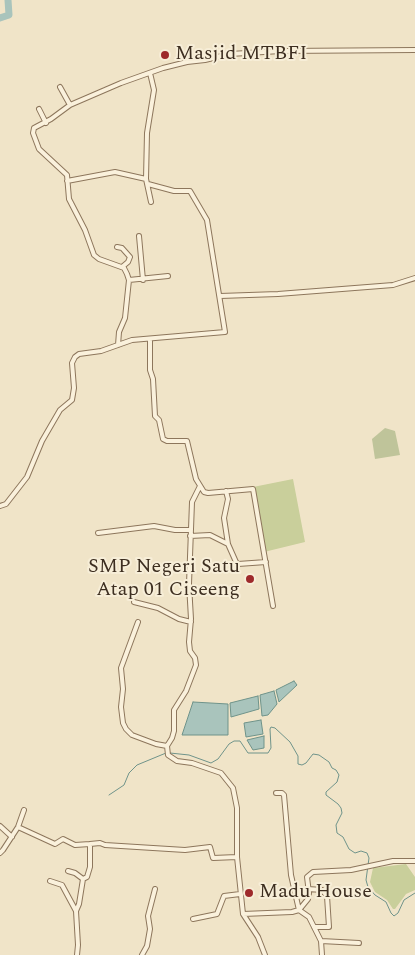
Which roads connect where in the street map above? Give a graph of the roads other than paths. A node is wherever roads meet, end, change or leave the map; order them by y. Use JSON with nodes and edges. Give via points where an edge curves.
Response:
{"nodes":[{"id":1,"x":415,"y":50,"type":"edge"},
{"id":2,"x":150,"y":73,"type":"junction"},
{"id":3,"x":60,"y":87,"type":"dead end"},
{"id":4,"x":70,"y":105,"type":"junction"},
{"id":5,"x":39,"y":109,"type":"dead end"},
{"id":6,"x":46,"y":122,"type":"junction"},
{"id":7,"x":67,"y":181,"type":"junction"},
{"id":8,"x":147,"y":181,"type":"junction"},
{"id":9,"x":151,"y":202,"type":"dead end"},
{"id":10,"x":140,"y":236,"type":"dead end"},
{"id":11,"x":117,"y":247,"type":"dead end"},
{"id":12,"x":122,"y":267,"type":"junction"},
{"id":13,"x":168,"y":276,"type":"dead end"},
{"id":14,"x":415,"y":278,"type":"edge"},
{"id":15,"x":129,"y":280,"type":"junction"},
{"id":16,"x":143,"y":280,"type":"junction"},
{"id":17,"x":220,"y":296,"type":"junction"},
{"id":18,"x":150,"y":339,"type":"junction"},
{"id":19,"x":118,"y":344,"type":"junction"},
{"id":20,"x":200,"y":486,"type":"junction"},
{"id":21,"x":226,"y":491,"type":"junction"},
{"id":22,"x":0,"y":506,"type":"edge"},
{"id":23,"x":191,"y":530,"type":"junction"},
{"id":24,"x":98,"y":533,"type":"dead end"},
{"id":25,"x":190,"y":536,"type":"junction"},
{"id":26,"x":228,"y":544,"type":"junction"},
{"id":27,"x":266,"y":562,"type":"junction"},
{"id":28,"x":134,"y":602,"type":"dead end"},
{"id":29,"x":273,"y":606,"type":"dead end"},
{"id":30,"x":138,"y":622,"type":"dead end"},
{"id":31,"x":191,"y":622,"type":"junction"},
{"id":32,"x":167,"y":746,"type":"junction"},
{"id":33,"x":276,"y":793,"type":"dead end"},
{"id":34,"x":24,"y":810,"type":"dead end"},
{"id":35,"x":0,"y":826,"type":"edge"},
{"id":36,"x":18,"y":827,"type":"junction"},
{"id":37,"x":12,"y":837,"type":"junction"},
{"id":38,"x":90,"y":844,"type":"junction"},
{"id":39,"x":0,"y":853,"type":"edge"},
{"id":40,"x":237,"y":857,"type":"junction"},
{"id":41,"x":415,"y":860,"type":"edge"},
{"id":42,"x":68,"y":871,"type":"dead end"},
{"id":43,"x":83,"y":879,"type":"junction"},
{"id":44,"x":50,"y":881,"type":"dead end"},
{"id":45,"x":155,"y":889,"type":"dead end"},
{"id":46,"x":308,"y":889,"type":"junction"},
{"id":47,"x":240,"y":894,"type":"junction"},
{"id":48,"x":299,"y":910,"type":"junction"},
{"id":49,"x":76,"y":911,"type":"junction"},
{"id":50,"x":243,"y":914,"type":"junction"},
{"id":51,"x":193,"y":919,"type":"dead end"},
{"id":52,"x":314,"y":927,"type":"junction"},
{"id":53,"x":320,"y":941,"type":"junction"},
{"id":54,"x":359,"y":942,"type":"dead end"},
{"id":55,"x":77,"y":955,"type":"edge"},
{"id":56,"x":142,"y":955,"type":"edge"},
{"id":57,"x":265,"y":955,"type":"edge"},
{"id":58,"x":322,"y":955,"type":"edge"}],
"edges":[{"from":1,"to":2,"type":"street","via":[[241,52]]},
{"from":2,"to":4,"type":"street"},
{"from":2,"to":8,"type":"street","via":[[154,90],[147,134]]},
{"from":3,"to":4,"type":"street"},
{"from":4,"to":6,"type":"street"},
{"from":5,"to":6,"type":"street"},
{"from":6,"to":7,"type":"street","via":[[33,130],[37,146],[66,173]]},
{"from":7,"to":8,"type":"street","via":[[115,172]]},
{"from":7,"to":12,"type":"street","via":[[69,199],[86,230],[94,255]]},
{"from":8,"to":9,"type":"street"},
{"from":8,"to":17,"type":"street","via":[[170,190],[190,191],[207,220]]},
{"from":10,"to":16,"type":"street"},
{"from":11,"to":12,"type":"street","via":[[130,257]]},
{"from":12,"to":15,"type":"street"},
{"from":13,"to":16,"type":"street"},
{"from":14,"to":17,"type":"street","via":[[393,285]]},
{"from":15,"to":16,"type":"street"},
{"from":15,"to":19,"type":"street","via":[[126,318],[119,332]]},
{"from":17,"to":18,"type":"street","via":[[225,332]]},
{"from":18,"to":19,"type":"street"},
{"from":18,"to":20,"type":"street","via":[[155,416],[163,439],[187,441]]},
{"from":19,"to":22,"type":"street","via":[[73,358],[72,400],[60,410],[27,477],[6,504]]},
{"from":20,"to":21,"type":"street","via":[[208,493]]},
{"from":20,"to":23,"type":"street","via":[[192,499]]},
{"from":21,"to":26,"type":"street","via":[[228,499],[224,518]]},
{"from":21,"to":27,"type":"street","via":[[253,488]]},
{"from":23,"to":24,"type":"street","via":[[158,526]]},
{"from":23,"to":25,"type":"street"},
{"from":25,"to":26,"type":"street","via":[[210,535]]},
{"from":25,"to":31,"type":"street"},
{"from":26,"to":27,"type":"street","via":[[238,564]]},
{"from":27,"to":29,"type":"street"},
{"from":28,"to":31,"type":"street"},
{"from":30,"to":32,"type":"street","via":[[121,668],[123,723],[132,735]]},
{"from":31,"to":32,"type":"street","via":[[190,648],[196,665],[174,710],[174,731]]},
{"from":32,"to":40,"type":"street","via":[[168,755],[178,761],[221,773],[230,783],[237,808]]},
{"from":33,"to":48,"type":"street","via":[[284,795],[291,876]]},
{"from":34,"to":36,"type":"street"},
{"from":35,"to":37,"type":"street"},
{"from":36,"to":37,"type":"street"},
{"from":36,"to":38,"type":"street","via":[[55,844],[63,839],[75,845]]},
{"from":37,"to":39,"type":"street"},
{"from":38,"to":40,"type":"street","via":[[185,850],[210,847],[213,858]]},
{"from":38,"to":43,"type":"street","via":[[90,867]]},
{"from":40,"to":47,"type":"street"},
{"from":41,"to":46,"type":"street","via":[[313,872],[307,877]]},
{"from":42,"to":43,"type":"street"},
{"from":43,"to":49,"type":"street"},
{"from":44,"to":49,"type":"street","via":[[62,886]]},
{"from":45,"to":56,"type":"street","via":[[148,916],[147,946]]},
{"from":46,"to":48,"type":"street","via":[[306,902]]},
{"from":46,"to":52,"type":"street","via":[[322,890],[327,896],[329,926]]},
{"from":47,"to":50,"type":"street"},
{"from":47,"to":51,"type":"street","via":[[224,896],[217,914]]},
{"from":48,"to":50,"type":"street"},
{"from":48,"to":52,"type":"street","via":[[309,917]]},
{"from":49,"to":55,"type":"street"},
{"from":50,"to":57,"type":"street"},
{"from":52,"to":53,"type":"street"},
{"from":53,"to":54,"type":"street"},
{"from":53,"to":58,"type":"street"}]}
